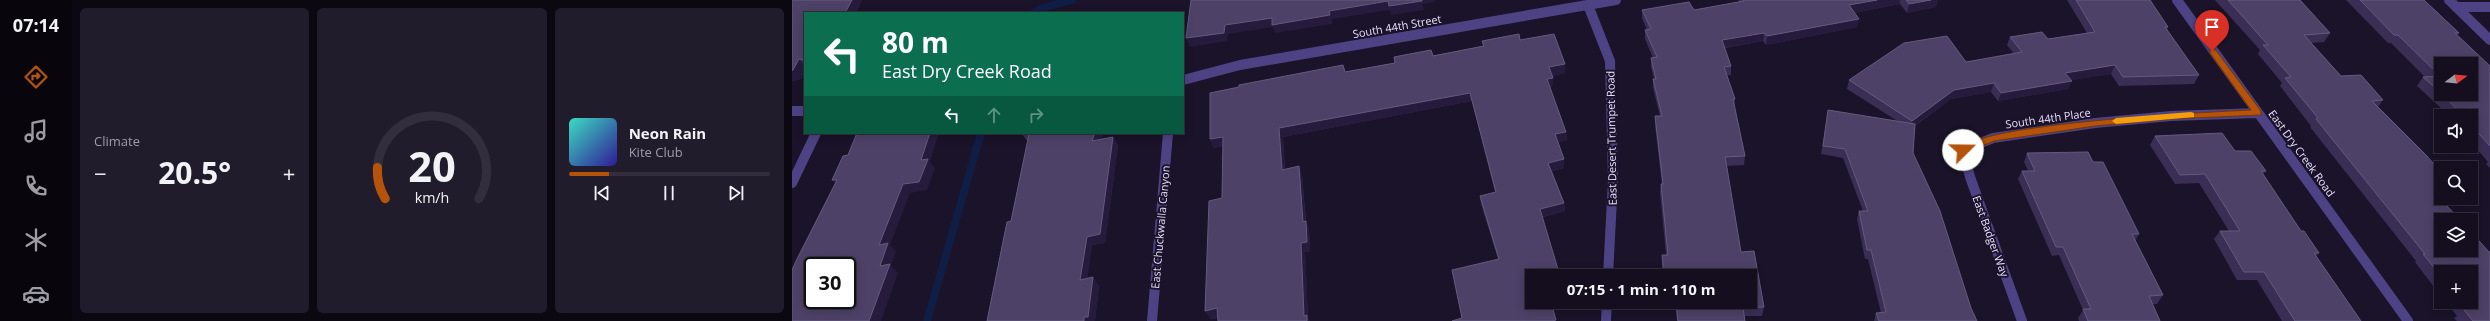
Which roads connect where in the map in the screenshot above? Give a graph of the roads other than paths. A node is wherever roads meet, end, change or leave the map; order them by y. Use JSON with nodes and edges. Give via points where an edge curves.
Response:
{"nodes":[{"id":1,"x":1616,"y":0,"type":"edge"},
{"id":2,"x":2177,"y":0,"type":"edge"},
{"id":3,"x":2449,"y":0,"type":"edge"},
{"id":4,"x":1588,"y":5,"type":"junction"},
{"id":5,"x":2456,"y":7,"type":"junction"},
{"id":6,"x":2490,"y":7,"type":"edge"},
{"id":7,"x":2490,"y":40,"type":"edge"},
{"id":8,"x":1184,"y":80,"type":"edge"},
{"id":9,"x":792,"y":111,"type":"edge"},
{"id":10,"x":804,"y":111,"type":"edge"},
{"id":11,"x":2258,"y":113,"type":"junction"},
{"id":12,"x":816,"y":134,"type":"edge"},
{"id":13,"x":1168,"y":134,"type":"edge"},
{"id":14,"x":1963,"y":150,"type":"joint"},
{"id":15,"x":792,"y":183,"type":"edge"},
{"id":16,"x":1608,"y":269,"type":"edge"},
{"id":17,"x":1607,"y":309,"type":"edge"},
{"id":18,"x":1152,"y":321,"type":"edge"},
{"id":19,"x":1606,"y":321,"type":"edge"},
{"id":20,"x":2022,"y":321,"type":"edge"},
{"id":21,"x":2408,"y":321,"type":"edge"}],
"edges":[{"from":1,"to":4,"type":"street","name":"South 44th Street"},
{"from":2,"to":11,"type":"street","name":"East Dry Creek Road"},
{"from":3,"to":5,"type":"street"},
{"from":4,"to":8,"type":"street","name":"South 44th Street","via":[[1240,65]]},
{"from":4,"to":16,"type":"street","name":"East Desert Trumpet Road","via":[[1610,61],[1613,180]]},
{"from":5,"to":6,"type":"street"},
{"from":5,"to":7,"type":"street"},
{"from":9,"to":10,"type":"street"},
{"from":11,"to":14,"type":"street","name":"South 44th Place","via":[[2171,116],[2095,123],[1993,138]]},
{"from":11,"to":21,"type":"street","name":"East Dry Creek Road"},
{"from":12,"to":15,"type":"street"},
{"from":13,"to":18,"type":"street","name":"East Chuckwalla Canyon"},
{"from":14,"to":20,"type":"street","name":"East Badger Way","via":[[1970,177]]},
{"from":17,"to":19,"type":"street"}]}
